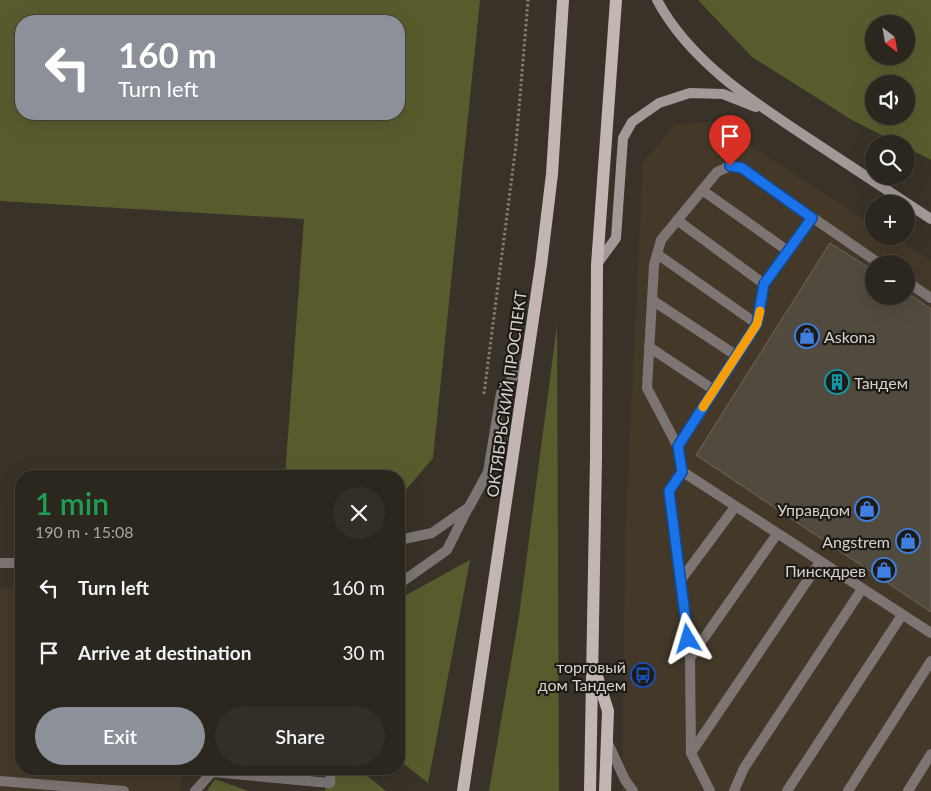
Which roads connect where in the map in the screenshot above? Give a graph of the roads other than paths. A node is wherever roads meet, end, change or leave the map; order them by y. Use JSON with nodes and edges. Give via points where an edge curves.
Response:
{"nodes":[{"id":1,"x":563,"y":0,"type":"edge"},
{"id":2,"x":616,"y":0,"type":"edge"},
{"id":3,"x":657,"y":0,"type":"edge"},
{"id":4,"x":771,"y":113,"type":"junction"},
{"id":5,"x":702,"y":190,"type":"junction"},
{"id":6,"x":812,"y":218,"type":"junction"},
{"id":7,"x":931,"y":219,"type":"edge"},
{"id":8,"x":677,"y":220,"type":"junction"},
{"id":9,"x":788,"y":251,"type":"junction"},
{"id":10,"x":657,"y":254,"type":"junction"},
{"id":11,"x":867,"y":255,"type":"edge"},
{"id":12,"x":597,"y":265,"type":"junction"},
{"id":13,"x":764,"y":284,"type":"junction"},
{"id":14,"x":915,"y":287,"type":"edge"},
{"id":15,"x":931,"y":298,"type":"edge"},
{"id":16,"x":652,"y":300,"type":"junction"},
{"id":17,"x":757,"y":324,"type":"junction"},
{"id":18,"x":650,"y":347,"type":"junction"},
{"id":19,"x":529,"y":356,"type":"junction"},
{"id":20,"x":737,"y":356,"type":"junction"},
{"id":21,"x":714,"y":390,"type":"junction"},
{"id":22,"x":678,"y":446,"type":"junction"},
{"id":23,"x":682,"y":472,"type":"junction"},
{"id":24,"x":469,"y":507,"type":"junction"},
{"id":25,"x":736,"y":507,"type":"junction"},
{"id":26,"x":777,"y":534,"type":"junction"},
{"id":27,"x":405,"y":539,"type":"edge"},
{"id":28,"x":820,"y":562,"type":"junction"},
{"id":29,"x":0,"y":563,"type":"edge"},
{"id":30,"x":15,"y":563,"type":"edge"},
{"id":31,"x":405,"y":580,"type":"edge"},
{"id":32,"x":680,"y":581,"type":"junction"},
{"id":33,"x":862,"y":590,"type":"junction"},
{"id":34,"x":902,"y":615,"type":"junction"},
{"id":35,"x":931,"y":634,"type":"edge"},
{"id":36,"x":592,"y":658,"type":"junction"},
{"id":37,"x":690,"y":658,"type":"junction"},
{"id":38,"x":931,"y":661,"type":"edge"},
{"id":39,"x":606,"y":739,"type":"junction"},
{"id":40,"x":691,"y":753,"type":"junction"},
{"id":41,"x":931,"y":754,"type":"edge"},
{"id":42,"x":209,"y":775,"type":"edge"},
{"id":43,"x":235,"y":775,"type":"edge"},
{"id":44,"x":0,"y":781,"type":"edge"},
{"id":45,"x":329,"y":787,"type":"edge"},
{"id":46,"x":124,"y":791,"type":"edge"},
{"id":47,"x":195,"y":791,"type":"edge"},
{"id":48,"x":463,"y":791,"type":"edge"},
{"id":49,"x":590,"y":791,"type":"edge"},
{"id":50,"x":605,"y":791,"type":"edge"},
{"id":51,"x":633,"y":791,"type":"edge"},
{"id":52,"x":710,"y":791,"type":"edge"},
{"id":53,"x":734,"y":791,"type":"edge"},
{"id":54,"x":787,"y":791,"type":"edge"},
{"id":55,"x":848,"y":791,"type":"edge"},
{"id":56,"x":908,"y":791,"type":"edge"}],
"edges":[{"from":1,"to":19,"type":"main road","name":"ОКТЯБРЬСКИЙ ПРОСПЕКТ","via":[[552,174]]},
{"from":2,"to":12,"type":"main road"},
{"from":3,"to":4,"type":"main road","via":[[674,27],[700,57]]},
{"from":4,"to":7,"type":"main road"},
{"from":4,"to":12,"type":"main road","via":[[734,97],[701,92],[669,98],[640,114],[623,138],[616,238]]},
{"from":5,"to":6,"type":"lane","via":[[717,172],[730,166],[742,168]]},
{"from":5,"to":8,"type":"lane"},
{"from":5,"to":9,"type":"lane"},
{"from":6,"to":9,"type":"lane"},
{"from":6,"to":11,"type":"lane"},
{"from":8,"to":10,"type":"lane","via":[[661,240]]},
{"from":8,"to":13,"type":"lane"},
{"from":9,"to":13,"type":"lane"},
{"from":10,"to":16,"type":"lane"},
{"from":10,"to":17,"type":"lane"},
{"from":12,"to":36,"type":"main road"},
{"from":13,"to":17,"type":"lane"},
{"from":14,"to":15,"type":"lane"},
{"from":16,"to":18,"type":"lane"},
{"from":16,"to":20,"type":"lane"},
{"from":17,"to":20,"type":"lane"},
{"from":18,"to":21,"type":"lane"},
{"from":18,"to":22,"type":"lane","via":[[647,388]]},
{"from":19,"to":24,"type":"lane","via":[[501,393],[488,472]]},
{"from":19,"to":48,"type":"main road","name":"ОКТЯБРЬСКИЙ ПРОСПЕКТ"},
{"from":20,"to":21,"type":"lane"},
{"from":21,"to":22,"type":"lane"},
{"from":22,"to":23,"type":"lane"},
{"from":23,"to":25,"type":"lane"},
{"from":23,"to":32,"type":"lane","via":[[669,491]]},
{"from":24,"to":27,"type":"lane","via":[[432,533]]},
{"from":24,"to":31,"type":"lane","via":[[447,550]]},
{"from":25,"to":26,"type":"lane"},
{"from":25,"to":32,"type":"lane"},
{"from":26,"to":28,"type":"lane"},
{"from":26,"to":37,"type":"lane"},
{"from":28,"to":33,"type":"lane"},
{"from":28,"to":40,"type":"lane"},
{"from":29,"to":30,"type":"lane"},
{"from":32,"to":37,"type":"lane"},
{"from":33,"to":34,"type":"lane"},
{"from":33,"to":53,"type":"lane","via":[[744,768]]},
{"from":34,"to":35,"type":"lane"},
{"from":34,"to":54,"type":"lane"},
{"from":36,"to":39,"type":"main road","via":[[608,711]]},
{"from":36,"to":49,"type":"main road"},
{"from":37,"to":40,"type":"lane"},
{"from":38,"to":55,"type":"lane"},
{"from":39,"to":50,"type":"main road"},
{"from":39,"to":51,"type":"lane"},
{"from":40,"to":52,"type":"lane"},
{"from":41,"to":56,"type":"lane"},
{"from":42,"to":47,"type":"lane"},
{"from":43,"to":45,"type":"lane"},
{"from":44,"to":46,"type":"lane"}]}
